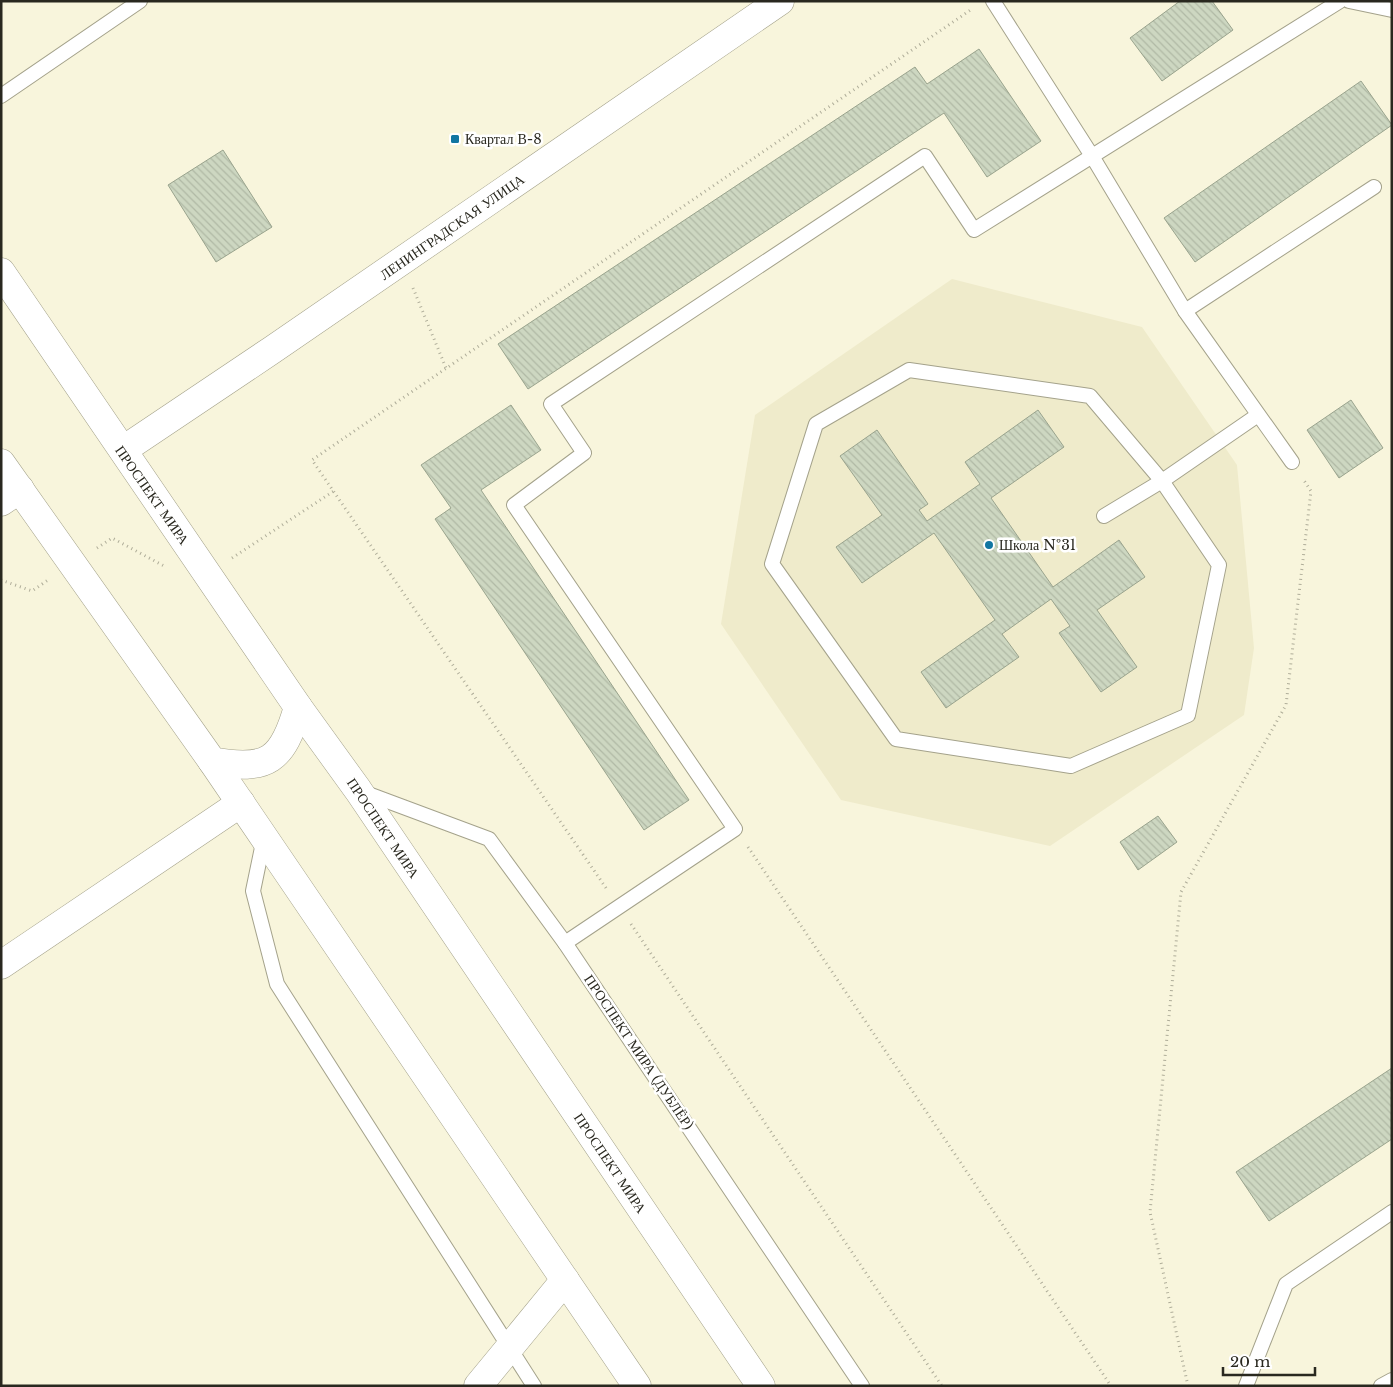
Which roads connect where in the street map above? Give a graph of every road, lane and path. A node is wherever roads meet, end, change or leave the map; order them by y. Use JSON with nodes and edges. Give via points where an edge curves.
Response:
{"nodes":[{"id":1,"x":140,"y":1,"type":"edge"},
{"id":2,"x":770,"y":1,"type":"edge"},
{"id":3,"x":780,"y":1,"type":"edge"},
{"id":4,"x":993,"y":1,"type":"edge"},
{"id":5,"x":1340,"y":1,"type":"edge"},
{"id":6,"x":1349,"y":1,"type":"edge"},
{"id":7,"x":1323,"y":5,"type":"edge"},
{"id":8,"x":974,"y":7,"type":"dead end"},
{"id":9,"x":1392,"y":10,"type":"edge"},
{"id":10,"x":1,"y":96,"type":"edge"},
{"id":11,"x":1092,"y":156,"type":"junction"},
{"id":12,"x":1374,"y":187,"type":"dead end"},
{"id":13,"x":401,"y":262,"type":"junction"},
{"id":14,"x":1,"y":272,"type":"edge"},
{"id":15,"x":1185,"y":311,"type":"junction"},
{"id":16,"x":446,"y":368,"type":"junction"},
{"id":17,"x":1258,"y":415,"type":"junction"},
{"id":18,"x":119,"y":445,"type":"junction"},
{"id":19,"x":1292,"y":462,"type":"joint"},
{"id":20,"x":1,"y":463,"type":"edge"},
{"id":21,"x":1162,"y":482,"type":"junction"},
{"id":22,"x":10,"y":496,"type":"edge"},
{"id":23,"x":1104,"y":516,"type":"dead end"},
{"id":24,"x":298,"y":707,"type":"junction"},
{"id":25,"x":212,"y":761,"type":"junction"},
{"id":26,"x":358,"y":790,"type":"junction"},
{"id":27,"x":241,"y":803,"type":"junction"},
{"id":28,"x":735,"y":829,"type":"junction"},
{"id":29,"x":265,"y":838,"type":"junction"},
{"id":30,"x":620,"y":907,"type":"junction"},
{"id":31,"x":566,"y":943,"type":"junction"},
{"id":32,"x":1,"y":965,"type":"edge"},
{"id":33,"x":1392,"y":1212,"type":"edge"},
{"id":34,"x":565,"y":1280,"type":"junction"},
{"id":35,"x":509,"y":1349,"type":"junction"},
{"id":36,"x":1392,"y":1380,"type":"edge"},
{"id":37,"x":478,"y":1386,"type":"edge"},
{"id":38,"x":534,"y":1386,"type":"edge"},
{"id":39,"x":637,"y":1386,"type":"edge"},
{"id":40,"x":761,"y":1386,"type":"edge"},
{"id":41,"x":862,"y":1386,"type":"edge"},
{"id":42,"x":942,"y":1386,"type":"edge"},
{"id":43,"x":1111,"y":1386,"type":"edge"},
{"id":44,"x":1188,"y":1386,"type":"edge"},
{"id":45,"x":1246,"y":1386,"type":"edge"},
{"id":46,"x":1381,"y":1386,"type":"edge"}],
"edges":[{"from":1,"to":10,"type":"lane"},
{"from":2,"to":18,"type":"street","via":[[395,249]]},
{"from":3,"to":13,"type":"street","name":"ЛЕНИНГРАДСКАЯ УЛИЦА"},
{"from":4,"to":11,"type":"lane"},
{"from":5,"to":7,"type":"lane"},
{"from":6,"to":9,"type":"lane"},
{"from":7,"to":11,"type":"lane"},
{"from":8,"to":16,"type":"path"},
{"from":11,"to":15,"type":"lane"},
{"from":11,"to":28,"type":"lane","via":[[974,230],[925,156],[550,404],[584,454],[514,505]]},
{"from":12,"to":15,"type":"lane"},
{"from":13,"to":16,"type":"path"},
{"from":13,"to":18,"type":"street","name":"ЛЕНИНГРАДСКАЯ УЛИЦА"},
{"from":14,"to":18,"type":"street","name":"ПРОСПЕКТ МИРА"},
{"from":15,"to":17,"type":"lane"},
{"from":16,"to":30,"type":"path","via":[[312,460]]},
{"from":17,"to":19,"type":"lane"},
{"from":17,"to":21,"type":"lane"},
{"from":18,"to":24,"type":"street","name":"ПРОСПЕКТ МИРА"},
{"from":19,"to":44,"type":"path","via":[[1311,491],[1286,705],[1181,892],[1150,1212]]},
{"from":20,"to":22,"type":"street"},
{"from":21,"to":21,"type":"lane","via":[[1090,396],[909,370],[816,424],[772,564],[896,738],[1071,766],[1188,715],[1219,565]]},
{"from":21,"to":23,"type":"lane"},
{"from":22,"to":25,"type":"street"},
{"from":24,"to":25,"type":"street","via":[[290,734],[275,756],[240,766]]},
{"from":24,"to":26,"type":"street","name":"ПРОСПЕКТ МИРА"},
{"from":25,"to":27,"type":"street"},
{"from":26,"to":31,"type":"lane","name":"ПРОСПЕКТ МИРА (ДУБЛЁР)","via":[[489,839]]},
{"from":26,"to":40,"type":"street","name":"ПРОСПЕКТ МИРА"},
{"from":27,"to":29,"type":"street"},
{"from":27,"to":32,"type":"street"},
{"from":28,"to":30,"type":"lane"},
{"from":28,"to":43,"type":"path"},
{"from":29,"to":34,"type":"street"},
{"from":29,"to":35,"type":"lane","via":[[253,891],[277,984]]},
{"from":30,"to":31,"type":"lane"},
{"from":30,"to":42,"type":"path"},
{"from":31,"to":41,"type":"lane","name":"ПРОСПЕКТ МИРА (ДУБЛЁР)"},
{"from":33,"to":45,"type":"lane","via":[[1286,1284]]},
{"from":34,"to":35,"type":"street"},
{"from":34,"to":39,"type":"street"},
{"from":35,"to":37,"type":"street"},
{"from":35,"to":38,"type":"lane"},
{"from":36,"to":46,"type":"lane"}]}
